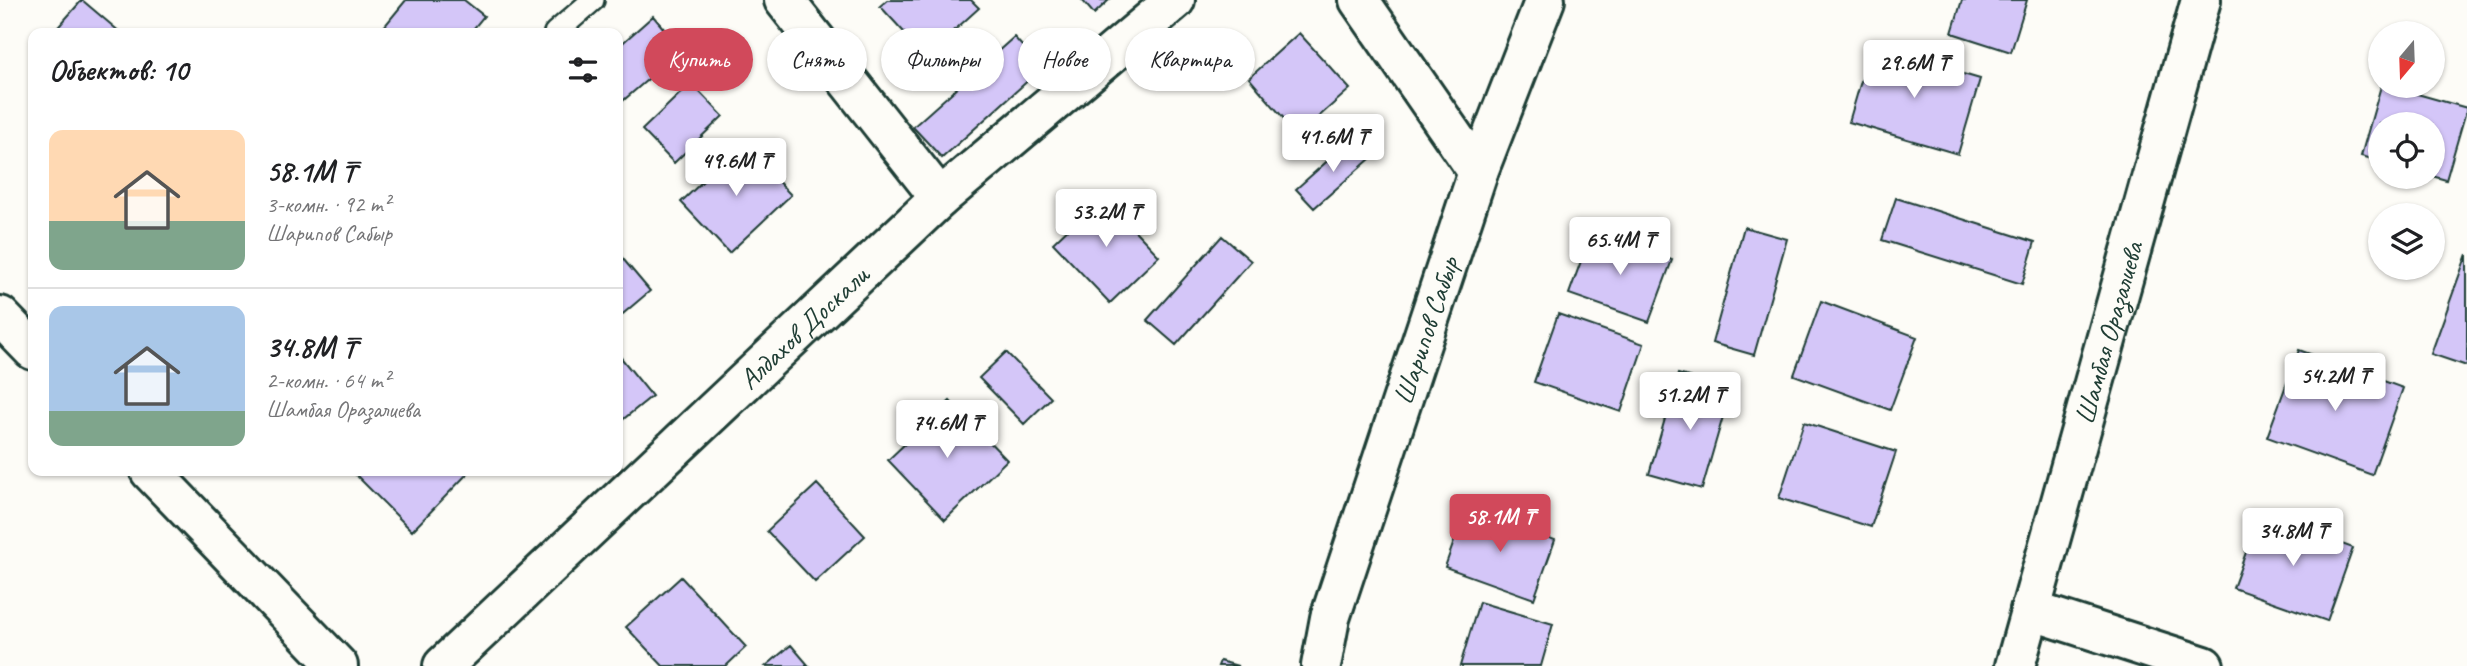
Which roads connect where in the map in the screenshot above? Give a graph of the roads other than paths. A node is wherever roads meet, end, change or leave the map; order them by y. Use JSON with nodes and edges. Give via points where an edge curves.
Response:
{"nodes":[{"id":1,"x":593,"y":0,"type":"edge"},
{"id":2,"x":784,"y":0,"type":"edge"},
{"id":3,"x":1175,"y":0,"type":"edge"},
{"id":4,"x":1359,"y":0,"type":"edge"},
{"id":5,"x":1545,"y":0,"type":"edge"},
{"id":6,"x":2202,"y":0,"type":"edge"},
{"id":7,"x":561,"y":28,"type":"edge"},
{"id":8,"x":1478,"y":172,"type":"junction"},
{"id":9,"x":940,"y":198,"type":"junction"},
{"id":10,"x":155,"y":476,"type":"edge"},
{"id":11,"x":2030,"y":610,"type":"junction"},
{"id":12,"x":338,"y":666,"type":"edge"},
{"id":13,"x":443,"y":666,"type":"edge"},
{"id":14,"x":1321,"y":666,"type":"edge"},
{"id":15,"x":2015,"y":666,"type":"edge"},
{"id":16,"x":2204,"y":666,"type":"edge"}],
"edges":[{"from":1,"to":7,"type":"lane"},
{"from":2,"to":9,"type":"street"},
{"from":3,"to":9,"type":"street","name":"Алдахов Доскали"},
{"from":4,"to":8,"type":"street"},
{"from":5,"to":8,"type":"street","name":"Шарипов Сабыр"},
{"from":6,"to":11,"type":"street","name":"Шамбая Оразалиева"},
{"from":8,"to":14,"type":"street","name":"Шарипов Сабыр","via":[[1330,618]]},
{"from":9,"to":13,"type":"street","name":"Алдахов Доскали"},
{"from":10,"to":12,"type":"street"},
{"from":11,"to":15,"type":"street","name":"Шамбая Оразалиева"},
{"from":11,"to":16,"type":"street"}]}
